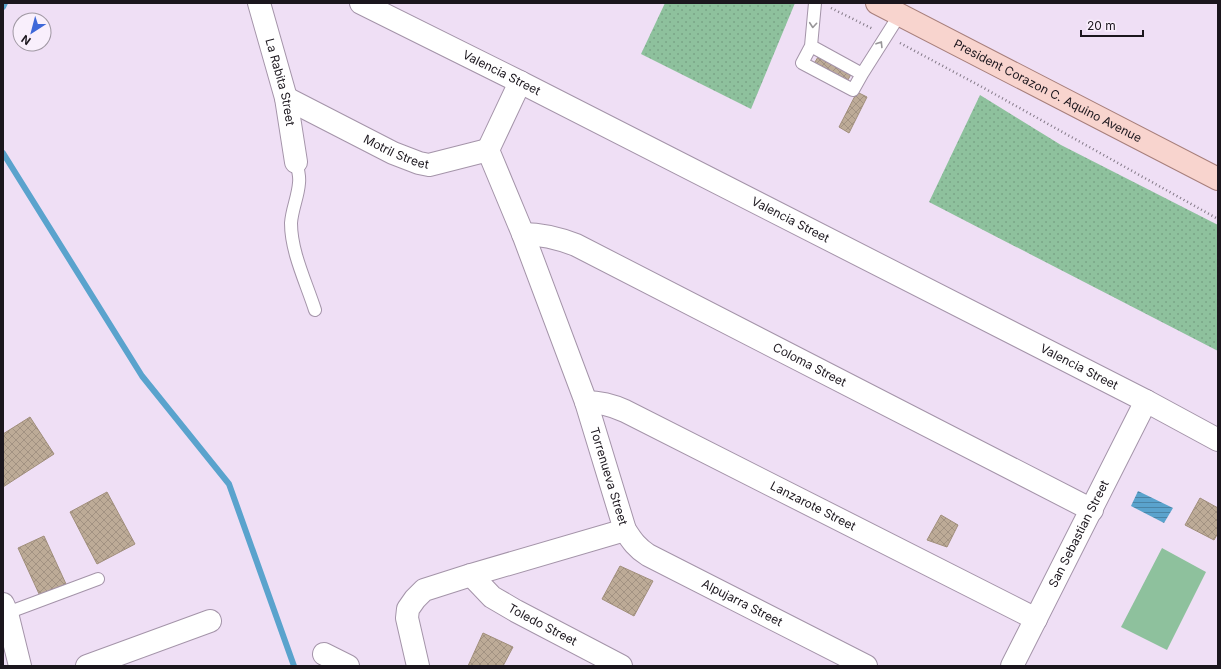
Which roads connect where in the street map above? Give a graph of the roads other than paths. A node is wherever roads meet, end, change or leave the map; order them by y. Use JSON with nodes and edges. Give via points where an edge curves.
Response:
{"nodes":[{"id":1,"x":259,"y":3,"type":"edge"},
{"id":2,"x":362,"y":3,"type":"edge"},
{"id":3,"x":815,"y":3,"type":"edge"},
{"id":4,"x":877,"y":3,"type":"edge"},
{"id":5,"x":900,"y":14,"type":"junction"},
{"id":6,"x":811,"y":46,"type":"junction"},
{"id":7,"x":862,"y":74,"type":"junction"},
{"id":8,"x":520,"y":82,"type":"junction"},
{"id":9,"x":286,"y":98,"type":"junction"},
{"id":10,"x":488,"y":150,"type":"junction"},
{"id":11,"x":296,"y":162,"type":"joint"},
{"id":12,"x":1218,"y":179,"type":"edge"},
{"id":13,"x":523,"y":234,"type":"junction"},
{"id":14,"x":315,"y":310,"type":"dead end"},
{"id":15,"x":586,"y":402,"type":"junction"},
{"id":16,"x":1146,"y":402,"type":"junction"},
{"id":17,"x":1218,"y":440,"type":"edge"},
{"id":18,"x":1092,"y":510,"type":"junction"},
{"id":19,"x":625,"y":530,"type":"junction"},
{"id":20,"x":471,"y":575,"type":"junction"},
{"id":21,"x":98,"y":579,"type":"dead end"},
{"id":22,"x":5,"y":609,"type":"edge"},
{"id":23,"x":1036,"y":619,"type":"junction"},
{"id":24,"x":210,"y":621,"type":"dead end"},
{"id":25,"x":324,"y":654,"type":"dead end"},
{"id":26,"x":20,"y":666,"type":"edge"},
{"id":27,"x":87,"y":666,"type":"edge"},
{"id":28,"x":348,"y":666,"type":"edge"},
{"id":29,"x":418,"y":666,"type":"edge"},
{"id":30,"x":621,"y":666,"type":"edge"},
{"id":31,"x":866,"y":666,"type":"edge"},
{"id":32,"x":1012,"y":666,"type":"edge"}],
"edges":[{"from":1,"to":9,"type":"street","name":"La Rabita Street"},
{"from":2,"to":8,"type":"street","name":"Valencia Street"},
{"from":3,"to":6,"type":"lane","one_way":true},
{"from":4,"to":5,"type":"main road","name":"President Corazon C. Aquino Avenue"},
{"from":7,"to":5,"type":"lane","one_way":true},
{"from":5,"to":12,"type":"main road","name":"President Corazon C. Aquino Avenue"},
{"from":6,"to":7,"type":"lane"},
{"from":6,"to":7,"type":"lane","via":[[802,63],[853,90]]},
{"from":8,"to":10,"type":"street"},
{"from":8,"to":16,"type":"street","name":"Valencia Street"},
{"from":9,"to":10,"type":"street","name":"Motril Street","via":[[393,153],[419,163],[429,165]]},
{"from":9,"to":11,"type":"street","name":"La Rabita Street"},
{"from":10,"to":13,"type":"street","name":"Torrenueva Street"},
{"from":11,"to":14,"type":"lane","via":[[299,184],[291,223],[292,239]]},
{"from":13,"to":15,"type":"street","name":"Torrenueva Street"},
{"from":13,"to":18,"type":"street","name":"Coloma Street","via":[[545,235],[576,245]]},
{"from":15,"to":19,"type":"street","name":"Torrenueva Street"},
{"from":15,"to":23,"type":"street","name":"Lanzarote Street","via":[[613,405]]},
{"from":16,"to":17,"type":"street","name":"Valencia Street"},
{"from":16,"to":18,"type":"street","name":"San Sebastian Street"},
{"from":18,"to":23,"type":"street","name":"San Sebastian Street"},
{"from":19,"to":20,"type":"street","name":"Torrenueva Street"},
{"from":19,"to":31,"type":"street","name":"Alpujarra Street","via":[[639,550]]},
{"from":20,"to":29,"type":"street","name":"Torrenueva Street","via":[[424,590],[408,608]]},
{"from":20,"to":30,"type":"street","name":"Toledo Street","via":[[492,597]]},
{"from":21,"to":22,"type":"lane","via":[[76,589]]},
{"from":22,"to":26,"type":"street"},
{"from":23,"to":32,"type":"street","name":"San Sebastian Street"},
{"from":24,"to":27,"type":"street"},
{"from":25,"to":28,"type":"street"}]}
